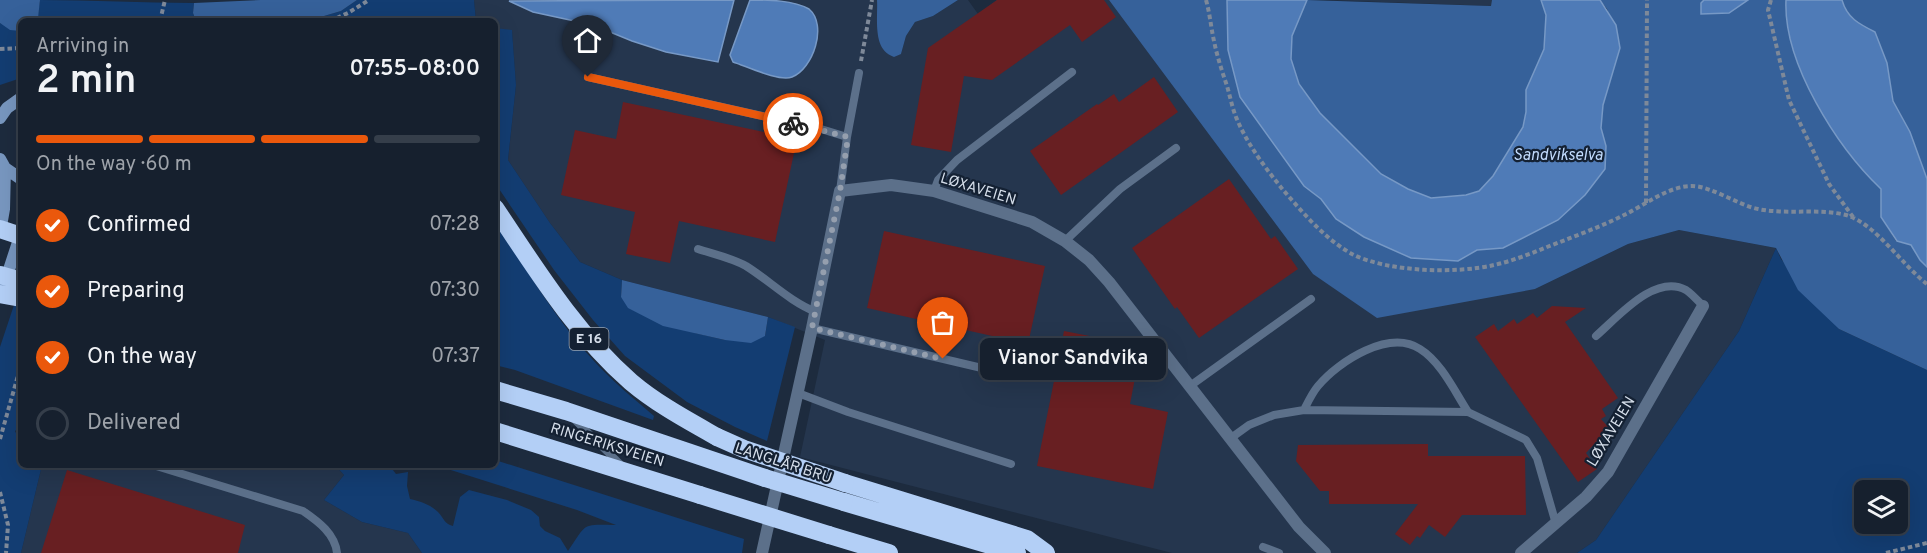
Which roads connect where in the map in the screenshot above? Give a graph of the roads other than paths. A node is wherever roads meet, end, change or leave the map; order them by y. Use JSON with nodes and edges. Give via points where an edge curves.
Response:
{"nodes":[{"id":1,"x":1072,"y":72,"type":"dead end"},
{"id":2,"x":859,"y":73,"type":"road end"},
{"id":3,"x":588,"y":77,"type":"dead end"},
{"id":4,"x":17,"y":99,"type":"edge"},
{"id":5,"x":0,"y":102,"type":"edge"},
{"id":6,"x":0,"y":118,"type":"edge"},
{"id":7,"x":848,"y":137,"type":"junction"},
{"id":8,"x":1176,"y":148,"type":"dead end"},
{"id":9,"x":3,"y":163,"type":"edge"},
{"id":10,"x":18,"y":176,"type":"edge"},
{"id":11,"x":840,"y":191,"type":"junction"},
{"id":12,"x":934,"y":191,"type":"junction"},
{"id":13,"x":498,"y":212,"type":"edge"},
{"id":14,"x":0,"y":231,"type":"edge"},
{"id":15,"x":18,"y":234,"type":"edge"},
{"id":16,"x":1065,"y":241,"type":"junction"},
{"id":17,"x":18,"y":243,"type":"edge"},
{"id":18,"x":698,"y":249,"type":"dead end"},
{"id":19,"x":0,"y":275,"type":"edge"},
{"id":20,"x":18,"y":280,"type":"edge"},
{"id":21,"x":0,"y":295,"type":"edge"},
{"id":22,"x":18,"y":298,"type":"edge"},
{"id":23,"x":1311,"y":299,"type":"dead end"},
{"id":24,"x":1703,"y":306,"type":"joint"},
{"id":25,"x":816,"y":312,"type":"junction"},
{"id":26,"x":812,"y":328,"type":"junction"},
{"id":27,"x":1596,"y":336,"type":"dead end"},
{"id":28,"x":986,"y":369,"type":"dead end"},
{"id":29,"x":1190,"y":386,"type":"junction"},
{"id":30,"x":498,"y":391,"type":"edge"},
{"id":31,"x":798,"y":393,"type":"junction"},
{"id":32,"x":1304,"y":410,"type":"junction"},
{"id":33,"x":566,"y":411,"type":"junction"},
{"id":34,"x":1468,"y":412,"type":"junction"},
{"id":35,"x":499,"y":432,"type":"edge"},
{"id":36,"x":1231,"y":438,"type":"junction"},
{"id":37,"x":1011,"y":464,"type":"dead end"},
{"id":38,"x":163,"y":468,"type":"edge"},
{"id":39,"x":629,"y":472,"type":"junction"},
{"id":40,"x":1556,"y":524,"type":"junction"},
{"id":41,"x":1263,"y":547,"type":"dead end"},
{"id":42,"x":337,"y":553,"type":"edge"},
{"id":43,"x":762,"y":553,"type":"edge"},
{"id":44,"x":889,"y":553,"type":"edge"},
{"id":45,"x":1017,"y":553,"type":"edge"},
{"id":46,"x":1046,"y":553,"type":"edge"},
{"id":47,"x":1279,"y":553,"type":"edge"},
{"id":48,"x":1319,"y":553,"type":"edge"},
{"id":49,"x":1325,"y":553,"type":"edge"},
{"id":50,"x":1521,"y":553,"type":"edge"}],
"edges":[{"from":1,"to":12,"type":"lane","via":[[957,160],[938,180]]},
{"from":2,"to":7,"type":"lane"},
{"from":3,"to":7,"type":"lane"},
{"from":4,"to":5,"type":"main road"},
{"from":4,"to":6,"type":"main road"},
{"from":7,"to":11,"type":"lane"},
{"from":8,"to":16,"type":"lane","via":[[1120,189]]},
{"from":9,"to":10,"type":"main road"},
{"from":9,"to":14,"type":"main road","via":[[4,209]]},
{"from":11,"to":12,"type":"street","name":"LØXAVEIEN","via":[[891,185]]},
{"from":11,"to":25,"type":"street"},
{"from":12,"to":16,"type":"street","name":"LØXAVEIEN","via":[[1032,222]]},
{"from":13,"to":46,"type":"highway","number":"E 16","bridge":true,"via":[[558,300],[612,364],[678,416],[744,448],[1027,539]]},
{"from":14,"to":15,"type":"highway","bridge":true},
{"from":16,"to":29,"type":"street","name":"LØXAVEIEN","via":[[1109,282]]},
{"from":17,"to":21,"type":"main road"},
{"from":18,"to":25,"type":"lane","via":[[745,265],[784,296]]},
{"from":19,"to":20,"type":"highway","bridge":true},
{"from":21,"to":22,"type":"highway","bridge":true},
{"from":23,"to":29,"type":"lane"},
{"from":24,"to":27,"type":"lane","via":[[1686,291],[1671,285],[1659,287],[1642,296]]},
{"from":24,"to":40,"type":"street","name":"LØXAVEIEN","via":[[1608,472]]},
{"from":25,"to":26,"type":"street"},
{"from":26,"to":28,"type":"lane"},
{"from":26,"to":31,"type":"street"},
{"from":29,"to":36,"type":"street","name":"LØXAVEIEN"},
{"from":30,"to":33,"type":"highway","name":"LANGLÅR BRU"},
{"from":31,"to":37,"type":"lane"},
{"from":31,"to":43,"type":"street"},
{"from":32,"to":34,"type":"lane"},
{"from":32,"to":34,"type":"lane","via":[[1318,386],[1341,365],[1386,342],[1407,343],[1422,349]]},
{"from":32,"to":36,"type":"lane","via":[[1274,415]]},
{"from":33,"to":39,"type":"lane"},
{"from":33,"to":45,"type":"highway","name":"LANGLÅR BRU","bridge":true,"via":[[844,502]]},
{"from":34,"to":40,"type":"lane","via":[[1526,440],[1537,458]]},
{"from":35,"to":39,"type":"highway","name":"RINGERIKSVEIEN"},
{"from":36,"to":49,"type":"street","name":"LØXAVEIEN","via":[[1299,527]]},
{"from":38,"to":42,"type":"lane","via":[[303,512],[321,524],[336,544]]},
{"from":39,"to":44,"type":"highway","name":"RINGERIKSVEIEN","bridge":true},
{"from":40,"to":50,"type":"street","name":"LØXAVEIEN"},
{"from":41,"to":47,"type":"lane"},
{"from":48,"to":49,"type":"lane"}]}
